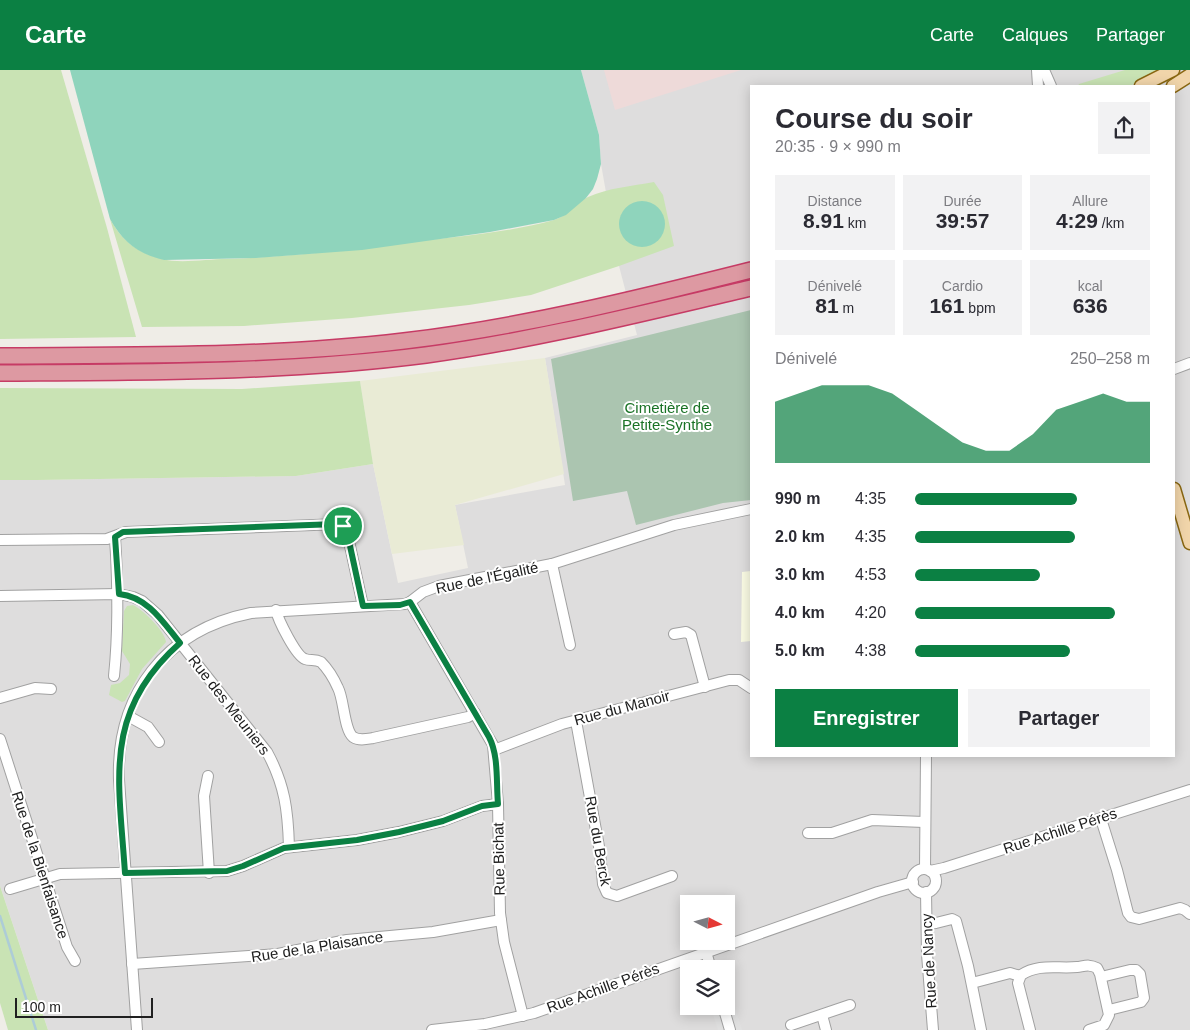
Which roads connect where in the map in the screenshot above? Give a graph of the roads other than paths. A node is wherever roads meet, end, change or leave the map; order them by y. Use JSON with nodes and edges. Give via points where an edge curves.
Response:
{"nodes":[{"id":1,"x":1037,"y":70,"type":"edge"},
{"id":2,"x":1044,"y":70,"type":"edge"},
{"id":3,"x":1173,"y":70,"type":"edge"},
{"id":4,"x":1190,"y":76,"type":"edge"},
{"id":5,"x":1038,"y":85,"type":"edge"},
{"id":6,"x":1051,"y":85,"type":"edge"},
{"id":7,"x":1143,"y":85,"type":"edge"},
{"id":8,"x":1175,"y":85,"type":"edge"},
{"id":9,"x":750,"y":270,"type":"edge"},
{"id":10,"x":750,"y":288,"type":"edge"},
{"id":11,"x":0,"y":356,"type":"edge"},
{"id":12,"x":1190,"y":363,"type":"edge"},
{"id":13,"x":1175,"y":369,"type":"edge"},
{"id":14,"x":0,"y":373,"type":"edge"},
{"id":15,"x":1175,"y":492,"type":"edge"},
{"id":16,"x":750,"y":509,"type":"edge"},
{"id":17,"x":115,"y":537,"type":"junction"},
{"id":18,"x":0,"y":540,"type":"edge"},
{"id":19,"x":1190,"y":543,"type":"edge"},
{"id":20,"x":552,"y":564,"type":"junction"},
{"id":21,"x":119,"y":594,"type":"junction"},
{"id":22,"x":0,"y":596,"type":"edge"},
{"id":23,"x":410,"y":602,"type":"junction"},
{"id":24,"x":363,"y":606,"type":"junction"},
{"id":25,"x":276,"y":610,"type":"junction"},
{"id":26,"x":674,"y":634,"type":"dead end"},
{"id":27,"x":180,"y":643,"type":"junction"},
{"id":28,"x":570,"y":645,"type":"dead end"},
{"id":29,"x":114,"y":676,"type":"dead end"},
{"id":30,"x":705,"y":687,"type":"junction"},
{"id":31,"x":750,"y":687,"type":"edge"},
{"id":32,"x":51,"y":689,"type":"dead end"},
{"id":33,"x":0,"y":698,"type":"edge"},
{"id":34,"x":475,"y":713,"type":"junction"},
{"id":35,"x":128,"y":716,"type":"junction"},
{"id":36,"x":576,"y":721,"type":"junction"},
{"id":37,"x":0,"y":739,"type":"edge"},
{"id":38,"x":159,"y":742,"type":"dead end"},
{"id":39,"x":494,"y":750,"type":"junction"},
{"id":40,"x":926,"y":757,"type":"edge"},
{"id":41,"x":208,"y":776,"type":"dead end"},
{"id":42,"x":1190,"y":790,"type":"edge"},
{"id":43,"x":498,"y":804,"type":"junction"},
{"id":44,"x":1101,"y":819,"type":"junction"},
{"id":45,"x":924,"y":822,"type":"junction"},
{"id":46,"x":808,"y":833,"type":"dead end"},
{"id":47,"x":289,"y":847,"type":"junction"},
{"id":48,"x":927,"y":870,"type":"junction"},
{"id":49,"x":125,"y":873,"type":"junction"},
{"id":50,"x":209,"y":873,"type":"junction"},
{"id":51,"x":672,"y":876,"type":"dead end"},
{"id":52,"x":44,"y":878,"type":"junction"},
{"id":53,"x":913,"y":882,"type":"junction"},
{"id":54,"x":10,"y":889,"type":"dead end"},
{"id":55,"x":926,"y":892,"type":"junction"},
{"id":56,"x":1190,"y":914,"type":"edge"},
{"id":57,"x":501,"y":920,"type":"junction"},
{"id":58,"x":926,"y":924,"type":"junction"},
{"id":59,"x":706,"y":952,"type":"junction"},
{"id":60,"x":708,"y":960,"type":"edge"},
{"id":61,"x":74,"y":961,"type":"dead end"},
{"id":62,"x":132,"y":964,"type":"junction"},
{"id":63,"x":1020,"y":976,"type":"junction"},
{"id":64,"x":1101,"y":977,"type":"junction"},
{"id":65,"x":972,"y":983,"type":"junction"},
{"id":66,"x":850,"y":1005,"type":"dead end"},
{"id":67,"x":1108,"y":1010,"type":"junction"},
{"id":68,"x":726,"y":1015,"type":"edge"},
{"id":69,"x":822,"y":1015,"type":"junction"},
{"id":70,"x":523,"y":1016,"type":"junction"},
{"id":71,"x":791,"y":1025,"type":"dead end"},
{"id":72,"x":485,"y":1027,"type":"edge"},
{"id":73,"x":137,"y":1030,"type":"edge"},
{"id":74,"x":432,"y":1030,"type":"edge"},
{"id":75,"x":730,"y":1030,"type":"edge"},
{"id":76,"x":826,"y":1030,"type":"edge"},
{"id":77,"x":933,"y":1030,"type":"edge"},
{"id":78,"x":981,"y":1030,"type":"edge"},
{"id":79,"x":1030,"y":1030,"type":"edge"},
{"id":80,"x":1089,"y":1030,"type":"edge"}],
"edges":[{"from":1,"to":5,"type":"street"},
{"from":2,"to":6,"type":"street"},
{"from":3,"to":7,"type":"main road"},
{"from":4,"to":8,"type":"main road"},
{"from":9,"to":11,"type":"highway","via":[[560,316],[402,341],[260,352]]},
{"from":10,"to":14,"type":"highway","via":[[551,334],[391,359],[213,370]]},
{"from":12,"to":13,"type":"street"},
{"from":15,"to":19,"type":"main road"},
{"from":16,"to":20,"type":"street","name":"Rue de l'Égalité","via":[[674,525]]},
{"from":17,"to":18,"type":"street"},
{"from":17,"to":21,"type":"street"},
{"from":17,"to":24,"type":"street","via":[[123,532],[340,524],[347,532]]},
{"from":20,"to":23,"type":"street","name":"Rue de l'Égalité","via":[[438,586]]},
{"from":20,"to":28,"type":"street","name":"Rue de l'Égalité"},
{"from":21,"to":22,"type":"street","name":"Rue des Meuniers"},
{"from":21,"to":27,"type":"street","name":"Rue des Meuniers","via":[[146,603]]},
{"from":21,"to":29,"type":"street"},
{"from":23,"to":24,"type":"street","name":"Rue de l'Égalité"},
{"from":23,"to":34,"type":"street","name":"Rue Bichat"},
{"from":24,"to":25,"type":"street","name":"Rue de l'Égalité"},
{"from":25,"to":27,"type":"street","name":"Rue de l'Égalité","via":[[225,619],[199,630]]},
{"from":25,"to":34,"type":"street","via":[[280,624],[301,656],[321,662],[334,680],[350,734],[356,738],[383,736],[468,718]]},
{"from":26,"to":30,"type":"street","via":[[691,634]]},
{"from":27,"to":35,"type":"street","name":"Rue de l'Égalité","via":[[146,679]]},
{"from":27,"to":47,"type":"street","name":"Rue des Meuniers","via":[[272,760],[284,792]]},
{"from":30,"to":31,"type":"street","name":"Rue du Manoir","via":[[736,680]]},
{"from":30,"to":36,"type":"street","name":"Rue du Manoir"},
{"from":32,"to":33,"type":"street","via":[[35,688]]},
{"from":34,"to":39,"type":"street","name":"Rue Bichat"},
{"from":35,"to":38,"type":"street","via":[[148,727]]},
{"from":35,"to":49,"type":"street","name":"Rue de l'Égalité","via":[[119,765]]},
{"from":36,"to":39,"type":"street","name":"Rue du Manoir"},
{"from":36,"to":51,"type":"street","name":"Rue du Berck","via":[[606,891],[617,896]]},
{"from":37,"to":52,"type":"street","name":"Rue de la Bienfaisance"},
{"from":39,"to":43,"type":"street","name":"Rue Bichat"},
{"from":40,"to":45,"type":"street"},
{"from":41,"to":50,"type":"street","via":[[204,796]]},
{"from":42,"to":44,"type":"street","name":"Rue Achille Pérès"},
{"from":43,"to":47,"type":"street","via":[[399,832]]},
{"from":43,"to":57,"type":"street","name":"Rue Bichat"},
{"from":44,"to":48,"type":"street","name":"Rue Achille Pérès","via":[[944,868]]},
{"from":44,"to":56,"type":"street","via":[[1130,917],[1139,919],[1180,908]]},
{"from":45,"to":46,"type":"street","via":[[872,820],[837,832]]},
{"from":45,"to":48,"type":"street"},
{"from":47,"to":50,"type":"street","via":[[235,869]]},
{"from":48,"to":53,"type":"street","via":[[916,872]]},
{"from":48,"to":55,"type":"street","via":[[936,882]]},
{"from":49,"to":50,"type":"street"},
{"from":49,"to":52,"type":"street","via":[[60,874]]},
{"from":49,"to":62,"type":"street","name":"Rue de l'Égalité"},
{"from":52,"to":54,"type":"street"},
{"from":52,"to":61,"type":"street","name":"Rue de la Bienfaisance","via":[[66,947]]},
{"from":53,"to":55,"type":"street","via":[[917,890]]},
{"from":53,"to":59,"type":"street","name":"Rue Achille Pérès"},
{"from":55,"to":58,"type":"street","name":"Rue de Nancy"},
{"from":57,"to":62,"type":"street","name":"Rue de la Plaisance","via":[[426,933],[346,940],[278,954]]},
{"from":57,"to":70,"type":"street","name":"Rue Bichat"},
{"from":58,"to":65,"type":"street","via":[[956,921]]},
{"from":58,"to":77,"type":"street","name":"Rue de Nancy"},
{"from":59,"to":60,"type":"street"},
{"from":59,"to":70,"type":"street","name":"Rue Achille Pérès"},
{"from":62,"to":73,"type":"street","name":"Rue de l'Égalité"},
{"from":63,"to":64,"type":"street","via":[[1050,966],[1088,965],[1097,968]]},
{"from":63,"to":65,"type":"street","via":[[1010,974]]},
{"from":63,"to":79,"type":"street","via":[[1018,983]]},
{"from":64,"to":67,"type":"street"},
{"from":64,"to":67,"type":"street","via":[[1136,970],[1144,992],[1141,1002]]},
{"from":65,"to":78,"type":"street"},
{"from":66,"to":69,"type":"street"},
{"from":67,"to":80,"type":"street","via":[[1106,1022]]},
{"from":68,"to":75,"type":"street"},
{"from":69,"to":71,"type":"street"},
{"from":69,"to":76,"type":"street"},
{"from":70,"to":72,"type":"street","name":"Rue Achille Pérès"},
{"from":72,"to":74,"type":"street","name":"Rue Achille Pérès"}]}
